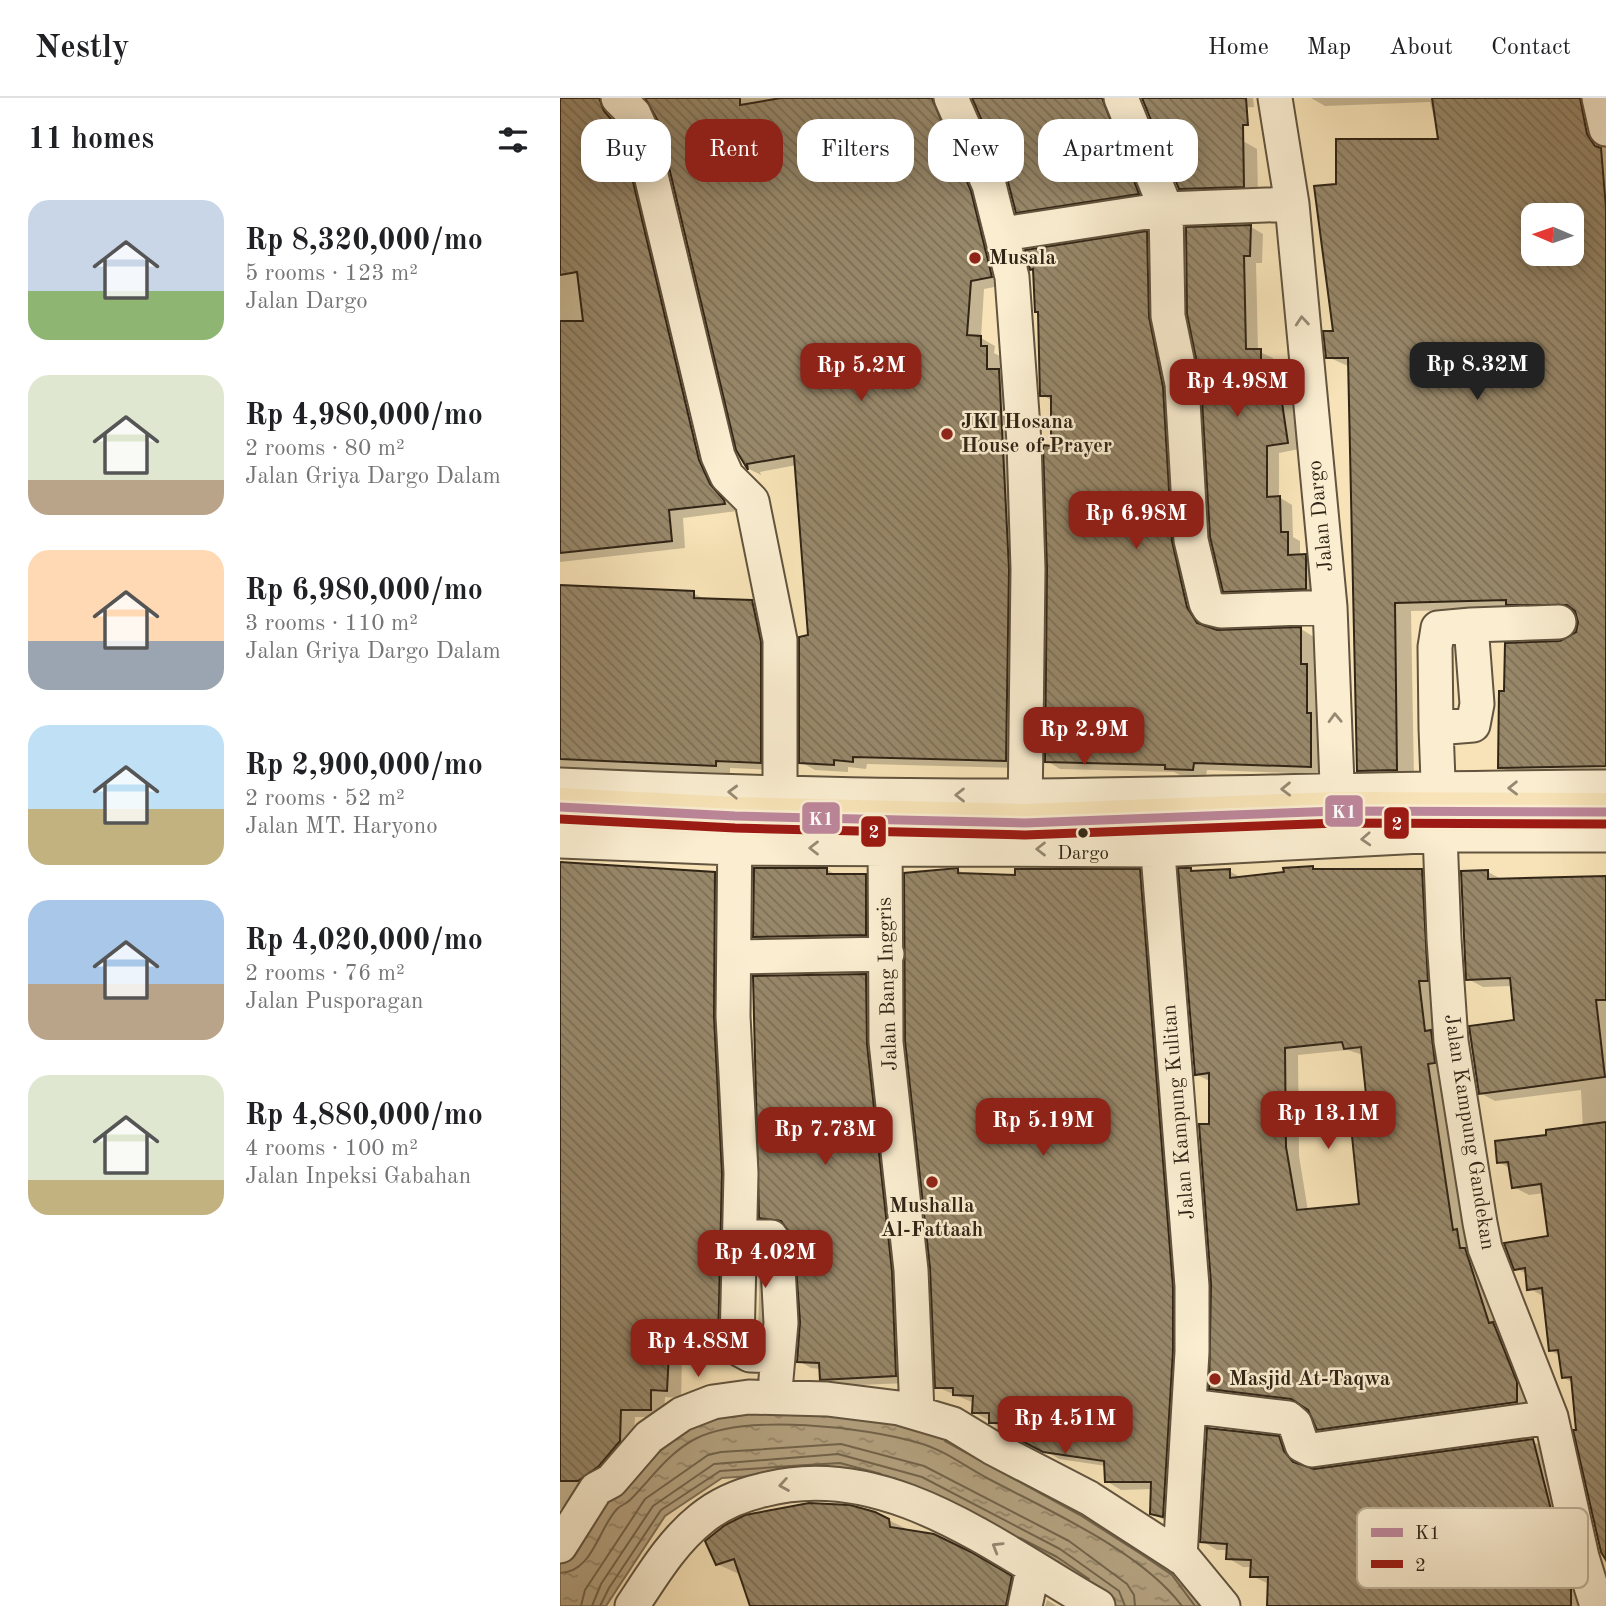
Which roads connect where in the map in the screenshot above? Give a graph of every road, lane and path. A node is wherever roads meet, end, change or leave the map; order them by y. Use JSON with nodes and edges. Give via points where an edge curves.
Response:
{"nodes":[{"id":1,"x":618,"y":98,"type":"edge"},
{"id":2,"x":951,"y":98,"type":"edge"},
{"id":3,"x":1121,"y":98,"type":"edge"},
{"id":4,"x":1275,"y":98,"type":"edge"},
{"id":5,"x":1599,"y":98,"type":"edge"},
{"id":6,"x":1606,"y":129,"type":"edge"},
{"id":7,"x":1292,"y":204,"type":"junction"},
{"id":8,"x":1166,"y":209,"type":"junction"},
{"id":9,"x":1003,"y":234,"type":"junction"},
{"id":10,"x":1330,"y":607,"type":"junction"},
{"id":11,"x":1559,"y":622,"type":"dead end"},
{"id":12,"x":560,"y":785,"type":"edge"},
{"id":13,"x":1606,"y":787,"type":"edge"},
{"id":14,"x":1564,"y":799,"type":"junction"},
{"id":15,"x":1338,"y":800,"type":"junction"},
{"id":16,"x":780,"y":806,"type":"junction"},
{"id":17,"x":560,"y":807,"type":"edge"},
{"id":18,"x":1025,"y":810,"type":"junction"},
{"id":19,"x":1439,"y":812,"type":"junction"},
{"id":20,"x":1606,"y":812,"type":"edge"},
{"id":21,"x":735,"y":832,"type":"junction"},
{"id":22,"x":885,"y":834,"type":"junction"},
{"id":23,"x":1157,"y":834,"type":"junction"},
{"id":24,"x":1606,"y":835,"type":"edge"},
{"id":25,"x":560,"y":841,"type":"edge"},
{"id":26,"x":887,"y":954,"type":"junction"},
{"id":27,"x":734,"y":957,"type":"junction"},
{"id":28,"x":775,"y":1397,"type":"junction"},
{"id":29,"x":1189,"y":1406,"type":"junction"},
{"id":30,"x":917,"y":1412,"type":"junction"},
{"id":31,"x":1551,"y":1417,"type":"junction"},
{"id":32,"x":1571,"y":1508,"type":"edge"},
{"id":33,"x":560,"y":1546,"type":"edge"},
{"id":34,"x":1183,"y":1559,"type":"junction"},
{"id":35,"x":1033,"y":1569,"type":"junction"},
{"id":36,"x":1588,"y":1577,"type":"edge"},
{"id":37,"x":632,"y":1606,"type":"edge"},
{"id":38,"x":1025,"y":1606,"type":"edge"},
{"id":39,"x":1098,"y":1606,"type":"edge"},
{"id":40,"x":1223,"y":1606,"type":"edge"},
{"id":41,"x":1597,"y":1606,"type":"edge"}],
"edges":[{"from":1,"to":16,"type":"street","via":[[639,125],[718,456],[727,476],[752,501],[780,640]]},
{"from":2,"to":9,"type":"street","via":[[989,185]]},
{"from":3,"to":8,"type":"street"},
{"from":4,"to":7,"type":"street","name":"Jalan Dargo"},
{"from":5,"to":6,"type":"street"},
{"from":7,"to":8,"type":"street"},
{"from":10,"to":7,"type":"street","name":"Jalan Dargo","one_way":true},
{"from":8,"to":9,"type":"street"},
{"from":8,"to":10,"type":"street","via":[[1168,316],[1183,394],[1191,540],[1206,603],[1221,611]]},
{"from":9,"to":18,"type":"street","via":[[1012,277],[1025,455]]},
{"from":15,"to":10,"type":"street","name":"Jalan Dargo","one_way":true},
{"from":11,"to":19,"type":"street","name":"Jalan Kampung Gandekan","via":[[1438,628]]},
{"from":16,"to":12,"type":"street","one_way":true},
{"from":13,"to":14,"type":"street"},
{"from":14,"to":19,"type":"main road","one_way":true},
{"from":14,"to":20,"type":"main road"},
{"from":15,"to":18,"type":"street","one_way":true},
{"from":15,"to":19,"type":"main road"},
{"from":15,"to":23,"type":"main road"},
{"from":18,"to":16,"type":"street","one_way":true},
{"from":16,"to":21,"type":"main road"},
{"from":16,"to":22,"type":"main road"},
{"from":17,"to":21,"type":"main road"},
{"from":18,"to":22,"type":"main road"},
{"from":18,"to":23,"type":"main road"},
{"from":19,"to":23,"type":"street","one_way":true},
{"from":19,"to":24,"type":"street"},
{"from":19,"to":31,"type":"street","name":"Jalan Kampung Gandekan","via":[[1451,1041],[1480,1223],[1485,1248]]},
{"from":22,"to":21,"type":"street","one_way":true},
{"from":21,"to":25,"type":"street"},
{"from":21,"to":27,"type":"street"},
{"from":23,"to":22,"type":"street","one_way":true},
{"from":22,"to":26,"type":"street","name":"Jalan Bang Inggris"},
{"from":23,"to":29,"type":"street","name":"Jalan Kampung Kulitan","via":[[1191,1258]]},
{"from":26,"to":27,"type":"street"},
{"from":26,"to":30,"type":"street","name":"Jalan Bang Inggris","via":[[886,1042],[911,1270]]},
{"from":27,"to":28,"type":"street","via":[[741,1173],[739,1349],[750,1355],[778,1356]]},
{"from":28,"to":30,"type":"street","via":[[842,1400]]},
{"from":28,"to":33,"type":"street","via":[[713,1402],[660,1429],[640,1444],[611,1481],[596,1489]]},
{"from":29,"to":31,"type":"street","via":[[1287,1418],[1295,1424],[1302,1445],[1312,1450]]},
{"from":29,"to":34,"type":"street","name":"Jalan Kampung Kulitan"},
{"from":30,"to":34,"type":"street","via":[[953,1424],[1089,1498]]},
{"from":31,"to":32,"type":"street","name":"Jalan Kampung Gandekan"},
{"from":34,"to":40,"type":"street"},
{"from":35,"to":37,"type":"street","one_way":true,"via":[[952,1520],[880,1491],[850,1483],[811,1481],[740,1496],[701,1519],[665,1557]]},
{"from":35,"to":38,"type":"street"},
{"from":35,"to":39,"type":"street"},
{"from":36,"to":41,"type":"street","name":"Jalan Kampung Gandekan"}]}
